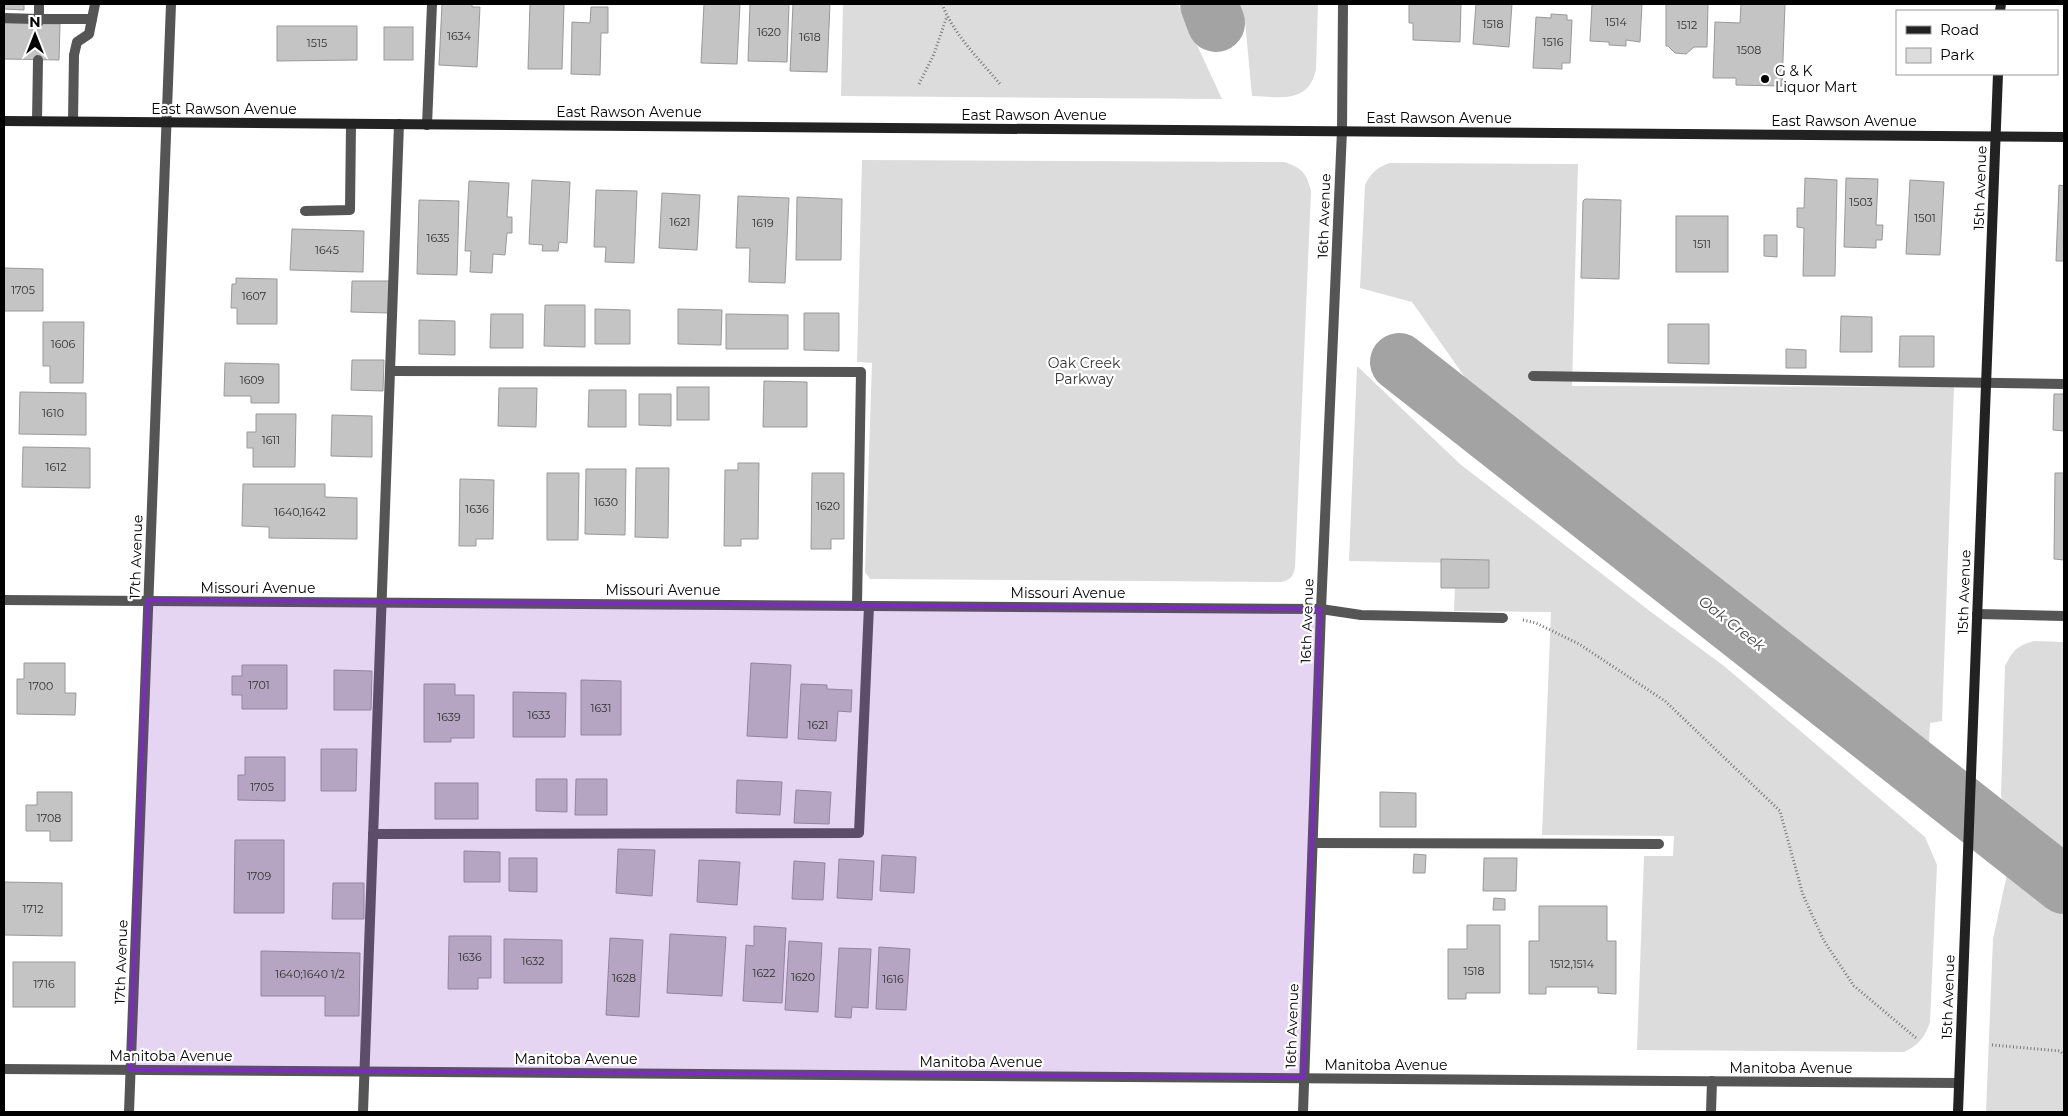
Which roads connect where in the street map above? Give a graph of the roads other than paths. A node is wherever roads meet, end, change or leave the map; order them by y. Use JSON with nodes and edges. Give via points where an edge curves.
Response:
{"nodes":[{"id":1,"x":39,"y":4,"type":"edge"},
{"id":2,"x":95,"y":4,"type":"edge"},
{"id":3,"x":171,"y":4,"type":"edge"},
{"id":4,"x":432,"y":4,"type":"edge"},
{"id":5,"x":1344,"y":4,"type":"edge"},
{"id":6,"x":4,"y":18,"type":"edge"},
{"id":7,"x":92,"y":19,"type":"junction"},
{"id":8,"x":38,"y":21,"type":"junction"},
{"id":9,"x":38,"y":60,"type":"dead end"},
{"id":10,"x":1998,"y":75,"type":"edge"},
{"id":11,"x":4,"y":121,"type":"edge"},
{"id":12,"x":37,"y":122,"type":"junction"},
{"id":13,"x":73,"y":122,"type":"junction"},
{"id":14,"x":166,"y":122,"type":"junction"},
{"id":15,"x":351,"y":124,"type":"junction"},
{"id":16,"x":399,"y":124,"type":"junction"},
{"id":17,"x":427,"y":125,"type":"junction"},
{"id":18,"x":1342,"y":131,"type":"junction"},
{"id":19,"x":1996,"y":135,"type":"junction"},
{"id":20,"x":2064,"y":137,"type":"edge"},
{"id":21,"x":305,"y":212,"type":"dead end"},
{"id":22,"x":390,"y":371,"type":"junction"},
{"id":23,"x":1533,"y":376,"type":"dead end"},
{"id":24,"x":1986,"y":382,"type":"junction"},
{"id":25,"x":2064,"y":384,"type":"edge"},
{"id":26,"x":4,"y":600,"type":"edge"},
{"id":27,"x":148,"y":600,"type":"junction"},
{"id":28,"x":382,"y":602,"type":"junction"},
{"id":29,"x":857,"y":606,"type":"junction"},
{"id":30,"x":869,"y":606,"type":"junction"},
{"id":31,"x":1321,"y":609,"type":"junction"},
{"id":32,"x":1977,"y":614,"type":"junction"},
{"id":33,"x":2064,"y":616,"type":"edge"},
{"id":34,"x":1503,"y":618,"type":"road end"},
{"id":35,"x":374,"y":834,"type":"junction"},
{"id":36,"x":1312,"y":843,"type":"junction"},
{"id":37,"x":1659,"y":844,"type":"dead end"},
{"id":38,"x":4,"y":1069,"type":"edge"},
{"id":39,"x":130,"y":1070,"type":"junction"},
{"id":40,"x":365,"y":1071,"type":"junction"},
{"id":41,"x":1304,"y":1078,"type":"junction"},
{"id":42,"x":1712,"y":1081,"type":"junction"},
{"id":43,"x":1959,"y":1083,"type":"junction"},
{"id":44,"x":129,"y":1112,"type":"edge"},
{"id":45,"x":363,"y":1112,"type":"edge"},
{"id":46,"x":1303,"y":1112,"type":"edge"},
{"id":47,"x":1711,"y":1112,"type":"edge"},
{"id":48,"x":1958,"y":1112,"type":"edge"}],
"edges":[{"from":1,"to":8,"type":"street"},
{"from":2,"to":7,"type":"street"},
{"from":3,"to":14,"type":"street","name":"17th Avenue"},
{"from":4,"to":17,"type":"street"},
{"from":5,"to":18,"type":"street"},
{"from":6,"to":8,"type":"street"},
{"from":7,"to":8,"type":"street"},
{"from":7,"to":13,"type":"street","via":[[89,34],[77,42],[74,55]]},
{"from":9,"to":12,"type":"street"},
{"from":10,"to":19,"type":"main road","name":"15th Avenue"},
{"from":11,"to":12,"type":"main road","name":"East Rawson Avenue"},
{"from":12,"to":13,"type":"main road","name":"East Rawson Avenue"},
{"from":13,"to":14,"type":"main road","name":"East Rawson Avenue"},
{"from":14,"to":15,"type":"main road","name":"East Rawson Avenue"},
{"from":14,"to":27,"type":"street","name":"17th Avenue"},
{"from":15,"to":16,"type":"main road","name":"East Rawson Avenue"},
{"from":15,"to":21,"type":"street","via":[[350,210]]},
{"from":16,"to":17,"type":"main road","name":"East Rawson Avenue"},
{"from":16,"to":22,"type":"street"},
{"from":17,"to":18,"type":"main road","name":"East Rawson Avenue"},
{"from":18,"to":19,"type":"main road","name":"East Rawson Avenue"},
{"from":18,"to":31,"type":"street","name":"16th Avenue"},
{"from":19,"to":20,"type":"main road","name":"East Rawson Avenue"},
{"from":19,"to":24,"type":"main road","name":"15th Avenue"},
{"from":22,"to":28,"type":"street"},
{"from":22,"to":29,"type":"street","via":[[861,372]]},
{"from":23,"to":24,"type":"street"},
{"from":24,"to":25,"type":"street"},
{"from":24,"to":32,"type":"main road","name":"15th Avenue"},
{"from":26,"to":27,"type":"street","name":"Missouri Avenue"},
{"from":27,"to":28,"type":"street","name":"Missouri Avenue"},
{"from":27,"to":39,"type":"street","name":"17th Avenue"},
{"from":28,"to":29,"type":"street","name":"Missouri Avenue"},
{"from":28,"to":35,"type":"street"},
{"from":29,"to":30,"type":"street","name":"Missouri Avenue"},
{"from":30,"to":31,"type":"street","name":"Missouri Avenue"},
{"from":30,"to":35,"type":"street","via":[[859,833]]},
{"from":31,"to":34,"type":"street","name":"Missouri Avenue","via":[[1361,615]]},
{"from":31,"to":36,"type":"street","name":"16th Avenue"},
{"from":32,"to":33,"type":"street"},
{"from":32,"to":43,"type":"main road","name":"15th Avenue"},
{"from":35,"to":40,"type":"street"},
{"from":36,"to":37,"type":"street"},
{"from":36,"to":41,"type":"street","name":"16th Avenue"},
{"from":38,"to":39,"type":"street","name":"Manitoba Avenue"},
{"from":39,"to":40,"type":"street","name":"Manitoba Avenue"},
{"from":39,"to":44,"type":"street","name":"17th Avenue"},
{"from":40,"to":41,"type":"street","name":"Manitoba Avenue"},
{"from":40,"to":45,"type":"street"},
{"from":41,"to":42,"type":"street","name":"Manitoba Avenue"},
{"from":41,"to":46,"type":"street","name":"16th Avenue"},
{"from":42,"to":43,"type":"street","name":"Manitoba Avenue"},
{"from":42,"to":47,"type":"street"},
{"from":43,"to":48,"type":"main road","name":"15th Avenue"}]}
